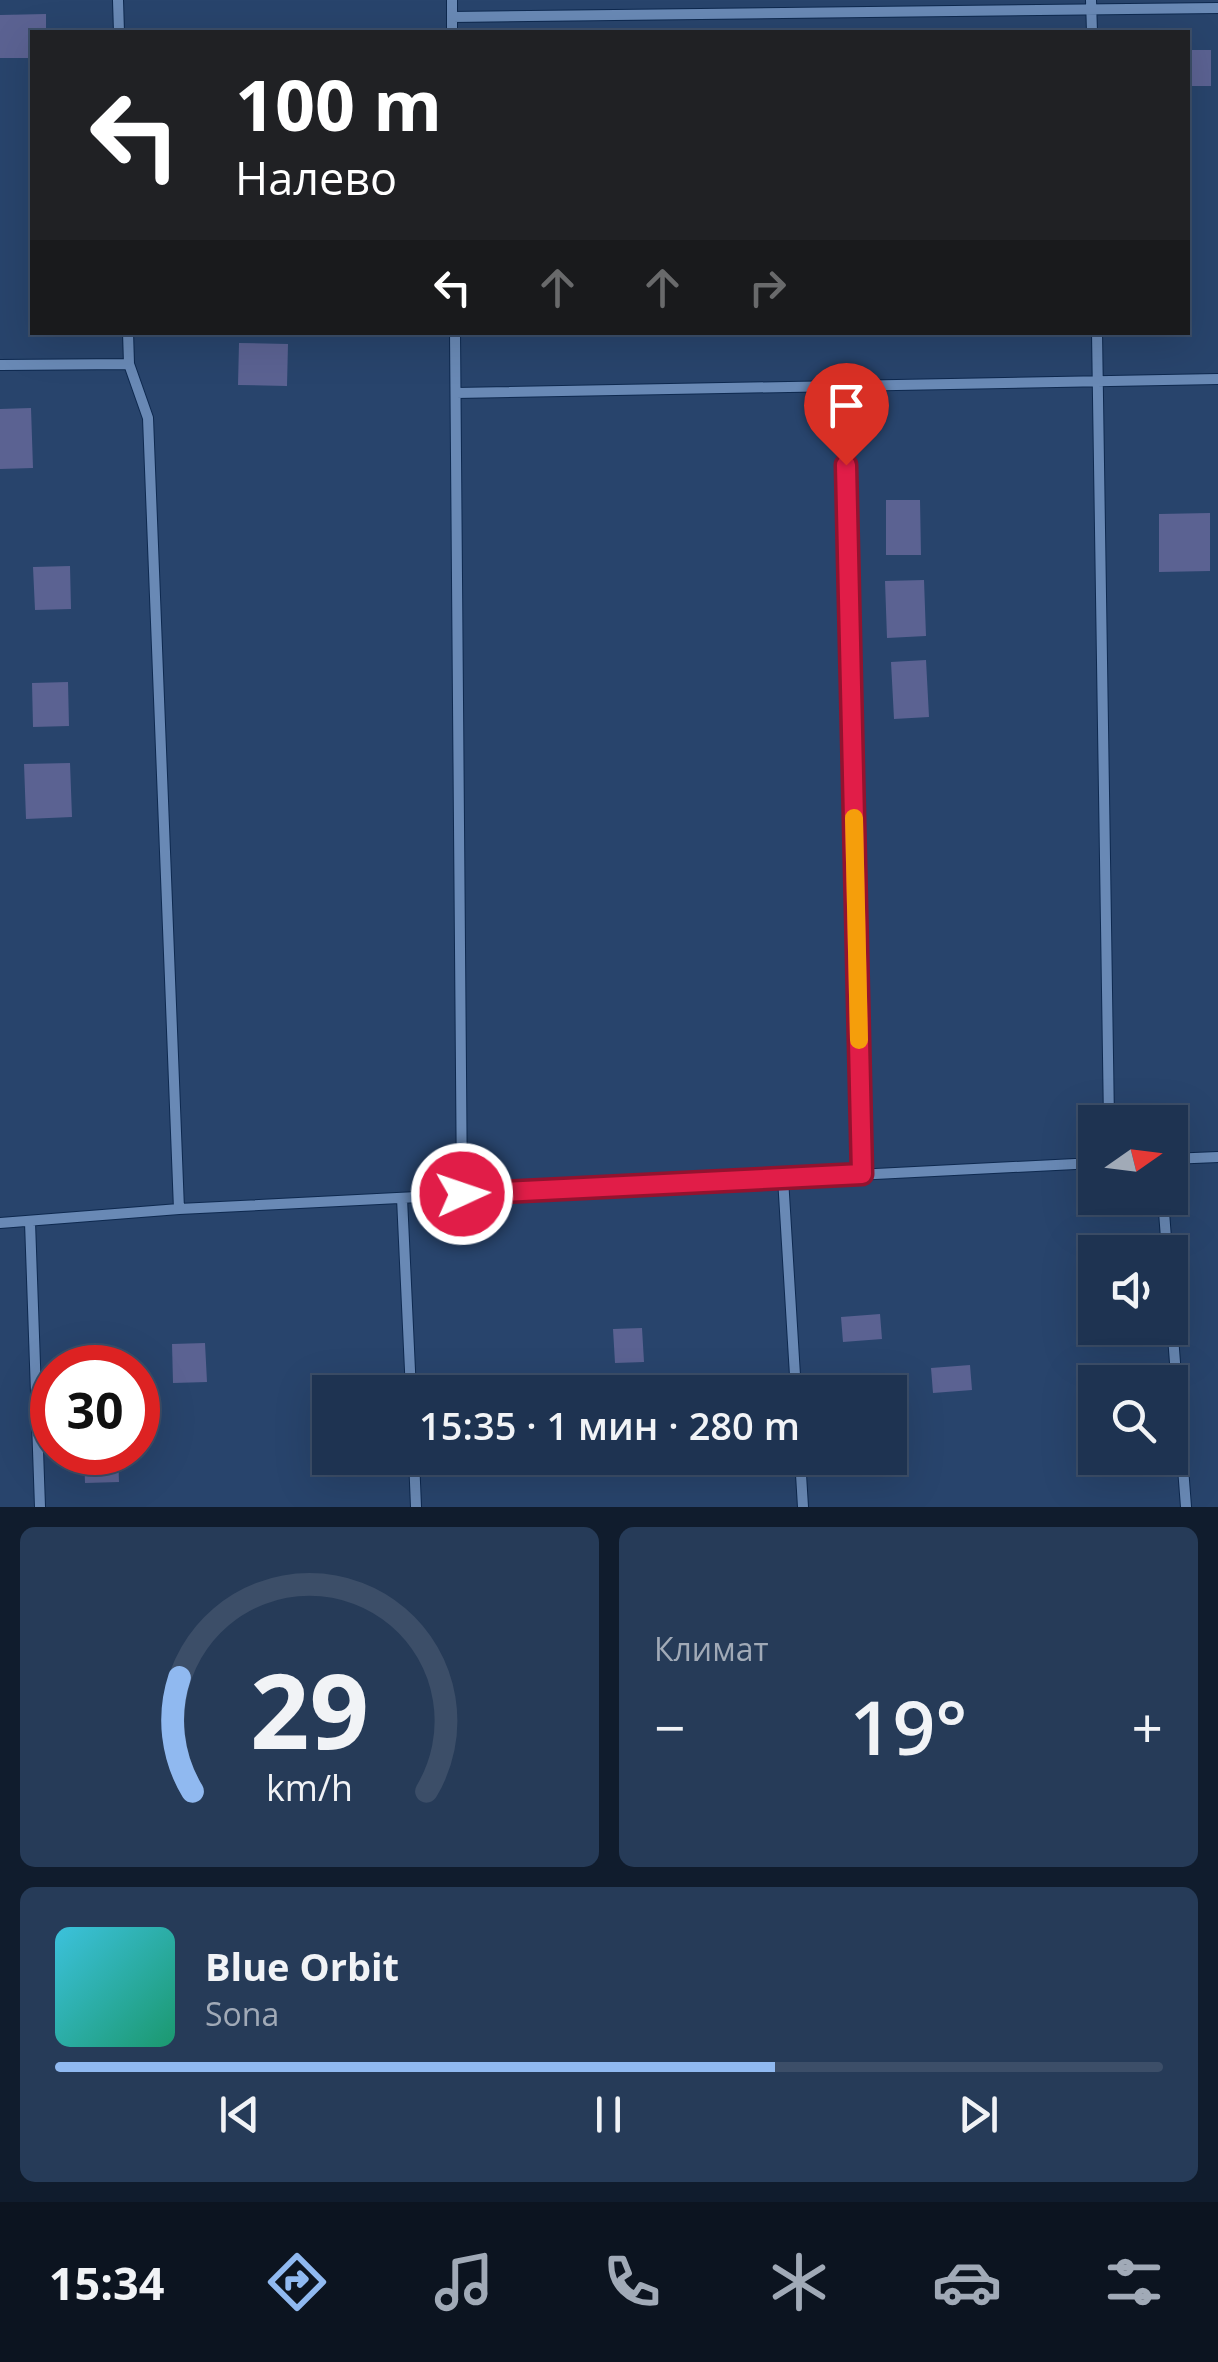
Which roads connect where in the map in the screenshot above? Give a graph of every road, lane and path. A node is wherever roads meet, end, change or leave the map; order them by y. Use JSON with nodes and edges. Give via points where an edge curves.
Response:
{"nodes":[{"id":1,"x":118,"y":0,"type":"edge"},
{"id":2,"x":452,"y":0,"type":"edge"},
{"id":3,"x":1092,"y":5,"type":"edge"},
{"id":4,"x":1218,"y":8,"type":"edge"},
{"id":5,"x":452,"y":17,"type":"junction"},
{"id":6,"x":119,"y":30,"type":"edge"},
{"id":7,"x":452,"y":30,"type":"edge"},
{"id":8,"x":128,"y":335,"type":"edge"},
{"id":9,"x":455,"y":335,"type":"edge"},
{"id":10,"x":1096,"y":335,"type":"edge"},
{"id":11,"x":130,"y":364,"type":"junction"},
{"id":12,"x":0,"y":366,"type":"edge"},
{"id":13,"x":1218,"y":379,"type":"edge"},
{"id":14,"x":1097,"y":382,"type":"junction"},
{"id":15,"x":844,"y":386,"type":"junction"},
{"id":16,"x":456,"y":393,"type":"junction"},
{"id":17,"x":1109,"y":1105,"type":"edge"},
{"id":18,"x":1218,"y":1157,"type":"edge"},
{"id":19,"x":1188,"y":1158,"type":"edge"},
{"id":20,"x":1078,"y":1164,"type":"edge"},
{"id":21,"x":862,"y":1174,"type":"junction"},
{"id":22,"x":783,"y":1178,"type":"junction"},
{"id":23,"x":462,"y":1194,"type":"junction"},
{"id":24,"x":402,"y":1198,"type":"junction"},
{"id":25,"x":178,"y":1209,"type":"junction"},
{"id":26,"x":30,"y":1222,"type":"junction"},
{"id":27,"x":0,"y":1224,"type":"edge"},
{"id":28,"x":1174,"y":1345,"type":"edge"},
{"id":29,"x":410,"y":1375,"type":"edge"},
{"id":30,"x":795,"y":1375,"type":"edge"},
{"id":31,"x":415,"y":1475,"type":"edge"},
{"id":32,"x":801,"y":1475,"type":"edge"},
{"id":33,"x":40,"y":1507,"type":"edge"},
{"id":34,"x":416,"y":1507,"type":"edge"},
{"id":35,"x":803,"y":1507,"type":"edge"},
{"id":36,"x":1186,"y":1507,"type":"edge"}],
"edges":[{"from":1,"to":6,"type":"street"},
{"from":2,"to":5,"type":"street"},
{"from":3,"to":4,"type":"street"},
{"from":3,"to":5,"type":"street"},
{"from":5,"to":7,"type":"street"},
{"from":8,"to":11,"type":"street"},
{"from":9,"to":16,"type":"street"},
{"from":10,"to":14,"type":"street"},
{"from":11,"to":12,"type":"street"},
{"from":11,"to":25,"type":"street","via":[[148,418]]},
{"from":13,"to":14,"type":"street"},
{"from":14,"to":15,"type":"street"},
{"from":14,"to":17,"type":"street"},
{"from":15,"to":16,"type":"street"},
{"from":15,"to":21,"type":"street"},
{"from":16,"to":23,"type":"street"},
{"from":18,"to":19,"type":"street"},
{"from":20,"to":21,"type":"street"},
{"from":21,"to":22,"type":"street"},
{"from":22,"to":23,"type":"street"},
{"from":22,"to":30,"type":"street"},
{"from":23,"to":24,"type":"street"},
{"from":24,"to":25,"type":"street"},
{"from":24,"to":29,"type":"street"},
{"from":25,"to":26,"type":"street"},
{"from":26,"to":27,"type":"street"},
{"from":26,"to":33,"type":"street"},
{"from":28,"to":36,"type":"street"},
{"from":31,"to":34,"type":"street"},
{"from":32,"to":35,"type":"street"}]}
